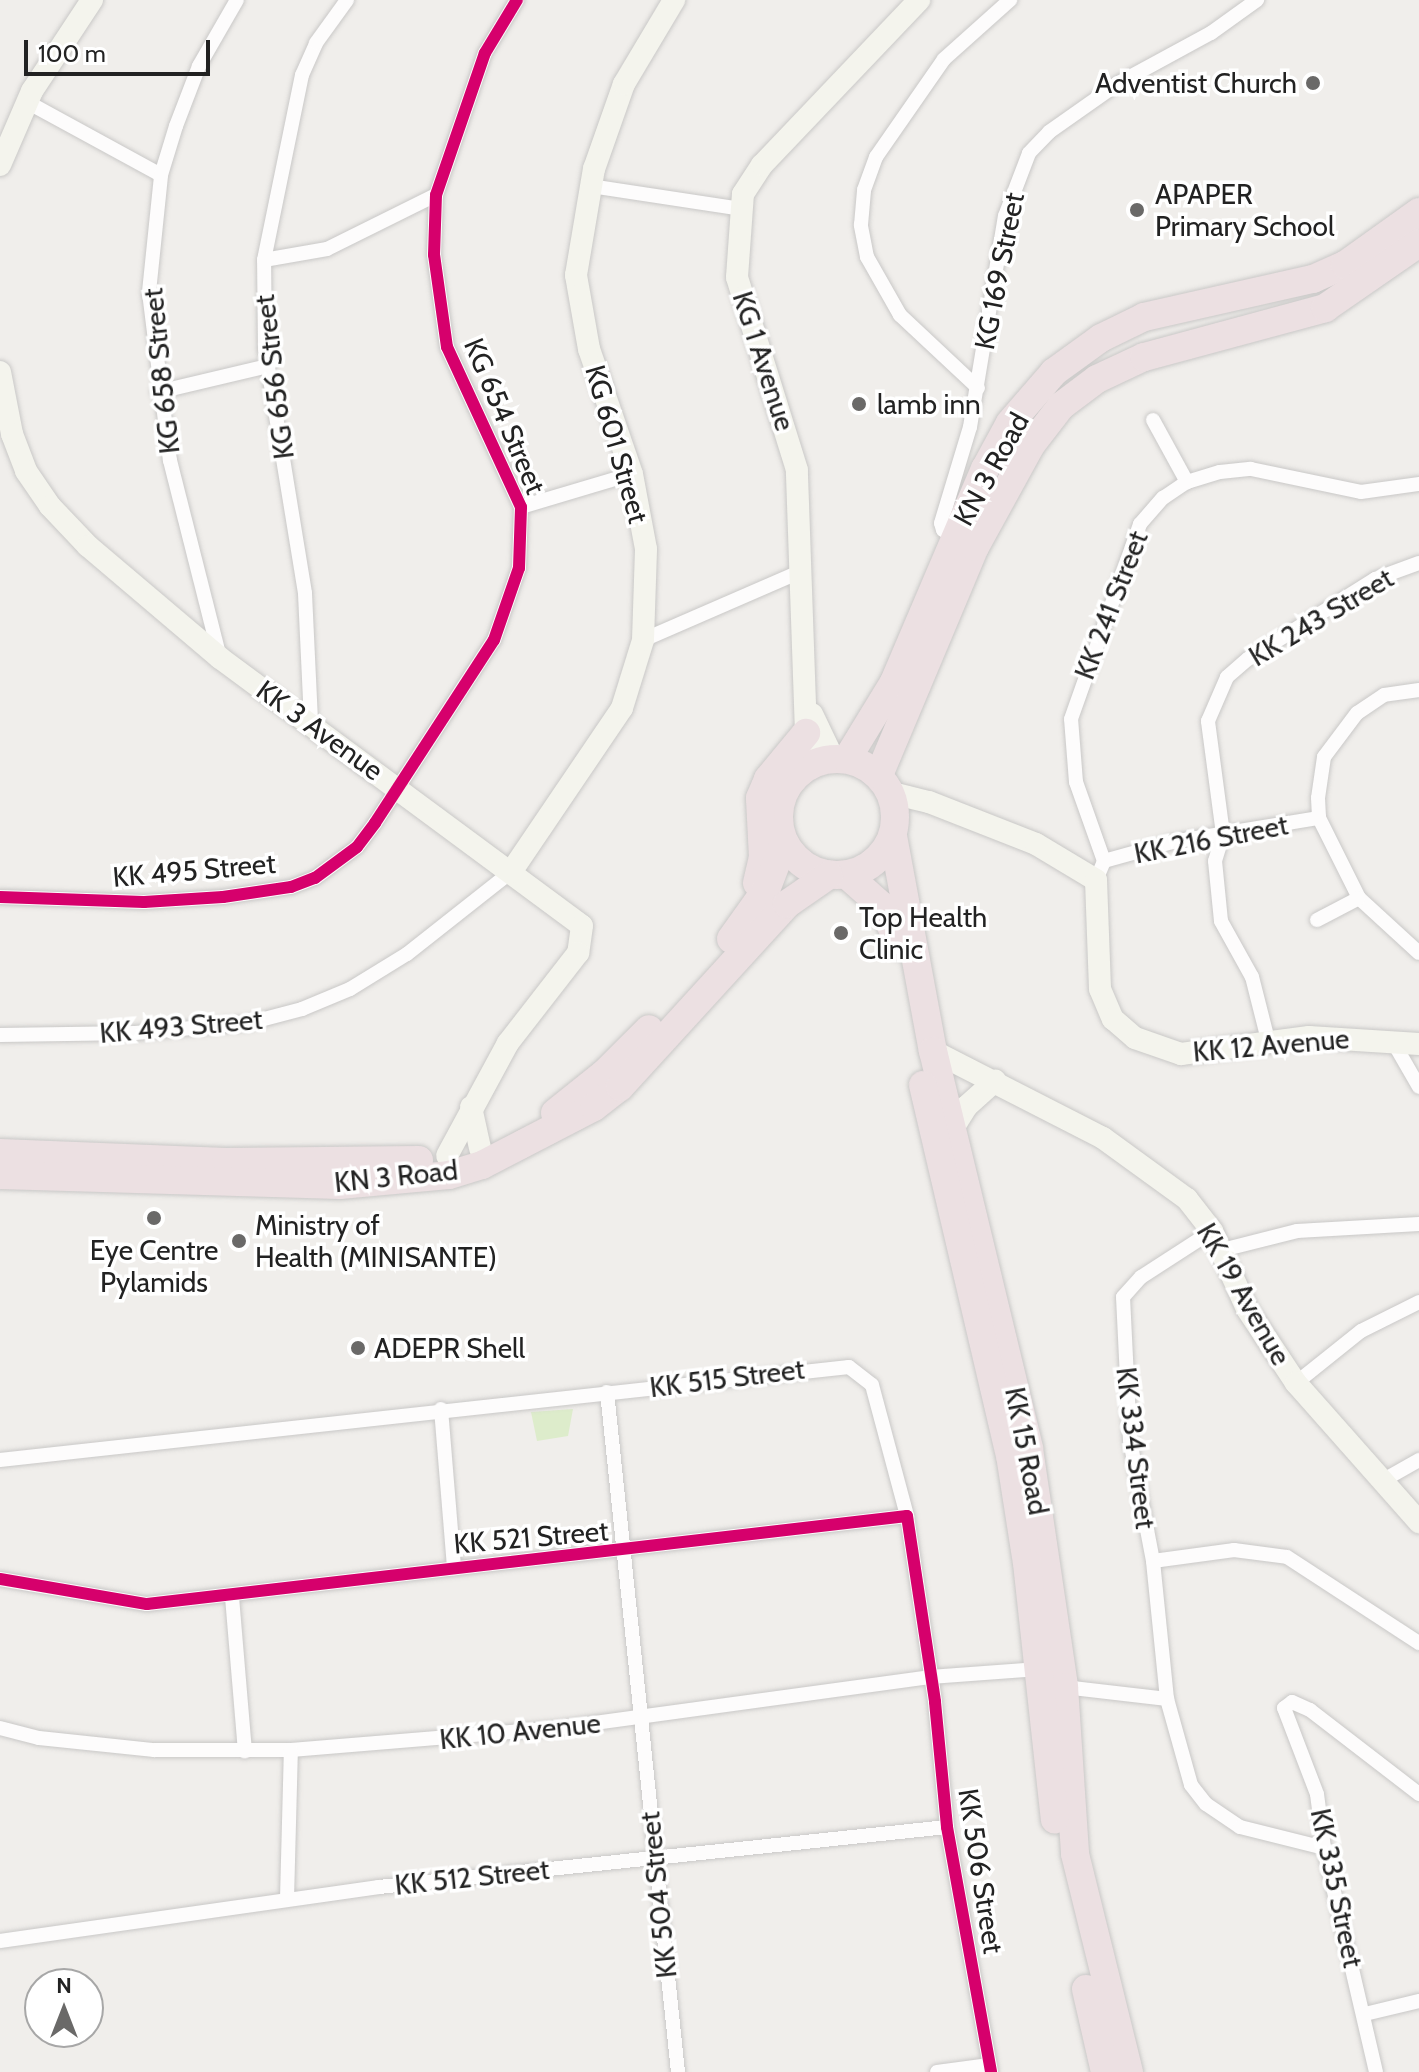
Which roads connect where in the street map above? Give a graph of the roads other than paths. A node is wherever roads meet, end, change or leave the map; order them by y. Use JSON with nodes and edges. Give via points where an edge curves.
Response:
{"nodes":[{"id":1,"x":92,"y":0,"type":"edge"},
{"id":2,"x":237,"y":0,"type":"edge"},
{"id":3,"x":347,"y":0,"type":"edge"},
{"id":4,"x":517,"y":0,"type":"edge"},
{"id":5,"x":674,"y":0,"type":"edge"},
{"id":6,"x":919,"y":0,"type":"edge"},
{"id":7,"x":1010,"y":0,"type":"edge"},
{"id":8,"x":1257,"y":0,"type":"edge"},
{"id":9,"x":29,"y":103,"type":"junction"},
{"id":10,"x":0,"y":165,"type":"edge"},
{"id":11,"x":161,"y":175,"type":"junction"},
{"id":12,"x":590,"y":186,"type":"junction"},
{"id":13,"x":436,"y":195,"type":"junction"},
{"id":14,"x":742,"y":209,"type":"junction"},
{"id":15,"x":1419,"y":212,"type":"edge"},
{"id":16,"x":1419,"y":243,"type":"edge"},
{"id":17,"x":264,"y":260,"type":"junction"},
{"id":18,"x":268,"y":366,"type":"junction"},
{"id":19,"x":0,"y":372,"type":"edge"},
{"id":20,"x":978,"y":388,"type":"junction"},
{"id":21,"x":158,"y":392,"type":"junction"},
{"id":22,"x":1153,"y":420,"type":"dead end"},
{"id":23,"x":632,"y":474,"type":"junction"},
{"id":24,"x":1187,"y":482,"type":"junction"},
{"id":25,"x":1419,"y":484,"type":"edge"},
{"id":26,"x":521,"y":507,"type":"junction"},
{"id":27,"x":965,"y":542,"type":"junction"},
{"id":28,"x":1419,"y":563,"type":"edge"},
{"id":29,"x":802,"y":571,"type":"junction"},
{"id":30,"x":643,"y":640,"type":"junction"},
{"id":31,"x":220,"y":658,"type":"junction"},
{"id":32,"x":904,"y":688,"type":"junction"},
{"id":33,"x":1419,"y":690,"type":"edge"},
{"id":34,"x":807,"y":693,"type":"junction"},
{"id":35,"x":311,"y":721,"type":"junction"},
{"id":36,"x":806,"y":733,"type":"junction"},
{"id":37,"x":831,"y":760,"type":"junction"},
{"id":38,"x":885,"y":784,"type":"junction"},
{"id":39,"x":400,"y":790,"type":"junction"},
{"id":40,"x":1319,"y":818,"type":"junction"},
{"id":41,"x":1223,"y":834,"type":"junction"},
{"id":42,"x":893,"y":836,"type":"junction"},
{"id":43,"x":784,"y":843,"type":"junction"},
{"id":44,"x":1100,"y":871,"type":"junction"},
{"id":45,"x":511,"y":872,"type":"junction"},
{"id":46,"x":838,"y":875,"type":"junction"},
{"id":47,"x":0,"y":897,"type":"edge"},
{"id":48,"x":1359,"y":898,"type":"junction"},
{"id":49,"x":1317,"y":920,"type":"dead end"},
{"id":50,"x":744,"y":932,"type":"junction"},
{"id":51,"x":1419,"y":953,"type":"edge"},
{"id":52,"x":0,"y":1035,"type":"edge"},
{"id":53,"x":1392,"y":1040,"type":"junction"},
{"id":54,"x":1269,"y":1044,"type":"junction"},
{"id":55,"x":1419,"y":1044,"type":"edge"},
{"id":56,"x":933,"y":1051,"type":"junction"},
{"id":57,"x":995,"y":1081,"type":"junction"},
{"id":58,"x":1419,"y":1087,"type":"edge"},
{"id":59,"x":471,"y":1107,"type":"junction"},
{"id":60,"x":952,"y":1130,"type":"junction"},
{"id":61,"x":480,"y":1148,"type":"junction"},
{"id":62,"x":0,"y":1153,"type":"edge"},
{"id":63,"x":448,"y":1166,"type":"junction"},
{"id":64,"x":0,"y":1175,"type":"edge"},
{"id":65,"x":1419,"y":1224,"type":"edge"},
{"id":66,"x":1217,"y":1240,"type":"junction"},
{"id":67,"x":1419,"y":1302,"type":"edge"},
{"id":68,"x":1296,"y":1383,"type":"junction"},
{"id":69,"x":607,"y":1392,"type":"junction"},
{"id":70,"x":441,"y":1409,"type":"junction"},
{"id":71,"x":0,"y":1460,"type":"edge"},
{"id":72,"x":1419,"y":1460,"type":"edge"},
{"id":73,"x":1382,"y":1481,"type":"junction"},
{"id":74,"x":907,"y":1516,"type":"junction"},
{"id":75,"x":1419,"y":1522,"type":"edge"},
{"id":76,"x":625,"y":1552,"type":"junction"},
{"id":77,"x":1153,"y":1561,"type":"junction"},
{"id":78,"x":454,"y":1568,"type":"junction"},
{"id":79,"x":0,"y":1579,"type":"edge"},
{"id":80,"x":232,"y":1597,"type":"junction"},
{"id":81,"x":1419,"y":1643,"type":"edge"},
{"id":82,"x":1039,"y":1669,"type":"junction"},
{"id":83,"x":930,"y":1677,"type":"junction"},
{"id":84,"x":1064,"y":1687,"type":"junction"},
{"id":85,"x":1167,"y":1699,"type":"junction"},
{"id":86,"x":638,"y":1718,"type":"junction"},
{"id":87,"x":0,"y":1728,"type":"edge"},
{"id":88,"x":291,"y":1750,"type":"junction"},
{"id":89,"x":245,"y":1751,"type":"junction"},
{"id":90,"x":1419,"y":1794,"type":"edge"},
{"id":91,"x":947,"y":1827,"type":"junction"},
{"id":92,"x":1324,"y":1848,"type":"junction"},
{"id":93,"x":654,"y":1857,"type":"junction"},
{"id":94,"x":287,"y":1899,"type":"junction"},
{"id":95,"x":0,"y":1941,"type":"edge"},
{"id":96,"x":1419,"y":2001,"type":"edge"},
{"id":97,"x":1365,"y":2014,"type":"junction"},
{"id":98,"x":992,"y":2070,"type":"edge"},
{"id":99,"x":1107,"y":2071,"type":"edge"},
{"id":100,"x":678,"y":2072,"type":"edge"},
{"id":101,"x":937,"y":2072,"type":"edge"},
{"id":102,"x":1376,"y":2072,"type":"edge"}],
"edges":[{"from":1,"to":9,"type":"street"},
{"from":2,"to":11,"type":"street","name":"KG 658 Street","via":[[199,66]]},
{"from":3,"to":17,"type":"street","name":"KG 656 Street","via":[[316,43],[302,75],[279,166]]},
{"from":4,"to":13,"type":"street","name":"KG 654 Street","via":[[485,53]]},
{"from":5,"to":12,"type":"street","name":"KG 601 Street","via":[[624,84]]},
{"from":6,"to":14,"type":"street","name":"KG 1 Avenue","via":[[762,165],[743,194]]},
{"from":7,"to":20,"type":"street","via":[[944,59],[876,157],[864,190],[861,225],[871,267],[900,315]]},
{"from":8,"to":20,"type":"street","name":"KG 169 Street","via":[[1211,33],[1117,84],[1049,132],[1029,153],[1005,216]]},
{"from":9,"to":10,"type":"street","via":[[11,132]]},
{"from":9,"to":11,"type":"street"},
{"from":11,"to":21,"type":"street","name":"KG 658 Street","via":[[149,292]]},
{"from":12,"to":14,"type":"street"},
{"from":12,"to":23,"type":"street","name":"KG 601 Street","via":[[578,236],[579,309]]},
{"from":13,"to":17,"type":"street","via":[[327,249]]},
{"from":13,"to":26,"type":"street","name":"KG 654 Street","via":[[434,255],[447,347]]},
{"from":14,"to":29,"type":"street","name":"KG 1 Avenue","via":[[737,277],[797,470]]},
{"from":15,"to":27,"type":"highway","name":"KN 3 Road","via":[[1345,265],[1313,279],[1144,317],[1088,346],[1054,372],[1010,423]]},
{"from":16,"to":27,"type":"highway","name":"KN 3 Road","via":[[1325,308],[1188,341],[1097,379],[1061,406]]},
{"from":17,"to":18,"type":"street","name":"KG 656 Street"},
{"from":18,"to":21,"type":"street"},
{"from":18,"to":35,"type":"street","name":"KG 656 Street","via":[[305,593]]},
{"from":19,"to":31,"type":"street","name":"KK 3 Avenue","via":[[12,434],[26,471],[50,506],[130,583]]},
{"from":20,"to":27,"type":"street","name":"KG 169 Street","via":[[941,523]]},
{"from":21,"to":31,"type":"street","name":"KG 658 Street"},
{"from":22,"to":24,"type":"street"},
{"from":23,"to":26,"type":"street"},
{"from":23,"to":30,"type":"street","name":"KG 601 Street","via":[[646,549]]},
{"from":24,"to":25,"type":"street","name":"KK 241 Street","via":[[1251,469],[1361,492]]},
{"from":24,"to":44,"type":"street","name":"KK 241 Street","via":[[1163,498],[1140,524],[1071,719],[1076,782]]},
{"from":26,"to":39,"type":"street","name":"KG 654 Street","via":[[519,568],[509,607]]},
{"from":27,"to":32,"type":"highway","name":"KN 3 Road"},
{"from":28,"to":41,"type":"street","name":"KK 243 Street","via":[[1375,579],[1227,677],[1208,721]]},
{"from":29,"to":30,"type":"street"},
{"from":29,"to":34,"type":"street","name":"KG 1 Avenue"},
{"from":30,"to":45,"type":"street","name":"KG 601 Street","via":[[622,708]]},
{"from":31,"to":35,"type":"street","name":"KK 3 Avenue"},
{"from":32,"to":37,"type":"highway"},
{"from":32,"to":38,"type":"highway"},
{"from":33,"to":40,"type":"street","via":[[1384,695],[1357,713],[1324,757]]},
{"from":34,"to":36,"type":"street","name":"KG 1 Avenue"},
{"from":34,"to":37,"type":"street","name":"KG 1 Avenue"},
{"from":35,"to":39,"type":"street","name":"KK 3 Avenue"},
{"from":36,"to":37,"type":"street","name":"KG 1 Avenue"},
{"from":36,"to":50,"type":"highway","via":[[768,779],[760,798],[763,858]]},
{"from":37,"to":38,"type":"highway"},
{"from":37,"to":43,"type":"highway","via":[[787,786],[780,806]]},
{"from":38,"to":42,"type":"highway","via":[[897,814]]},
{"from":38,"to":44,"type":"street"},
{"from":39,"to":45,"type":"street","name":"KK 3 Avenue"},
{"from":39,"to":47,"type":"street","name":"KK 495 Street","via":[[357,847],[315,878],[291,887],[144,902]]},
{"from":40,"to":41,"type":"street","name":"KK 216 Street"},
{"from":40,"to":48,"type":"street"},
{"from":41,"to":44,"type":"street","name":"KK 216 Street","via":[[1172,842]]},
{"from":41,"to":54,"type":"street","name":"KK 243 Street","via":[[1215,861],[1221,921],[1252,977]]},
{"from":42,"to":46,"type":"highway","via":[[875,861]]},
{"from":42,"to":56,"type":"highway","name":"KK 15 Road"},
{"from":43,"to":46,"type":"highway","via":[[795,858]]},
{"from":43,"to":50,"type":"highway"},
{"from":44,"to":54,"type":"street","name":"KK 12 Avenue","via":[[1100,989],[1121,1028],[1181,1054]]},
{"from":45,"to":52,"type":"street","name":"KK 493 Street","via":[[407,954],[350,989],[302,1009],[249,1023],[135,1033]]},
{"from":45,"to":59,"type":"street","name":"KK 3 Avenue","via":[[575,917],[584,938],[508,1043]]},
{"from":46,"to":50,"type":"highway"},
{"from":46,"to":82,"type":"highway","name":"KK 15 Road","via":[[882,906],[897,931],[934,1142],[1010,1455]]},
{"from":48,"to":49,"type":"street"},
{"from":48,"to":51,"type":"street"},
{"from":50,"to":61,"type":"highway","name":"KN 3 Road","via":[[605,1073],[558,1111]]},
{"from":50,"to":63,"type":"highway","name":"KN 3 Road","via":[[620,1087],[510,1154]]},
{"from":53,"to":54,"type":"street","name":"KK 12 Avenue","via":[[1309,1037]]},
{"from":53,"to":55,"type":"street","name":"KK 12 Avenue"},
{"from":53,"to":58,"type":"street"},
{"from":56,"to":57,"type":"street","name":"KK 19 Avenue"},
{"from":56,"to":60,"type":"highway","name":"KK 15 Road"},
{"from":57,"to":60,"type":"street","via":[[967,1106]]},
{"from":57,"to":66,"type":"street","name":"KK 19 Avenue","via":[[1151,1169],[1187,1199]]},
{"from":59,"to":61,"type":"street"},
{"from":59,"to":63,"type":"street","name":"KK 3 Avenue"},
{"from":60,"to":84,"type":"highway","name":"KK 15 Road","via":[[1029,1449]]},
{"from":61,"to":63,"type":"highway","name":"KN 3 Road"},
{"from":62,"to":63,"type":"highway","name":"KN 3 Road"},
{"from":63,"to":64,"type":"highway","name":"KN 3 Road","via":[[340,1185]]},
{"from":65,"to":66,"type":"street"},
{"from":66,"to":68,"type":"street","name":"KK 19 Avenue","via":[[1247,1309]]},
{"from":66,"to":77,"type":"street","name":"KK 334 Street","via":[[1141,1277],[1123,1297],[1130,1440]]},
{"from":67,"to":68,"type":"street","via":[[1361,1331]]},
{"from":68,"to":73,"type":"street","name":"KK 19 Avenue"},
{"from":69,"to":70,"type":"street","name":"KK 515 Street"},
{"from":69,"to":74,"type":"street","name":"KK 515 Street","via":[[849,1367],[872,1385]]},
{"from":69,"to":76,"type":"street","name":"KK 504 Street"},
{"from":70,"to":71,"type":"street","name":"KK 515 Street"},
{"from":70,"to":78,"type":"street"},
{"from":72,"to":73,"type":"street"},
{"from":73,"to":75,"type":"street","name":"KK 19 Avenue"},
{"from":74,"to":76,"type":"street","name":"KK 521 Street"},
{"from":74,"to":83,"type":"street"},
{"from":76,"to":78,"type":"street","name":"KK 521 Street"},
{"from":76,"to":86,"type":"street","name":"KK 504 Street"},
{"from":77,"to":81,"type":"street","name":"KK 334 Street","via":[[1234,1550],[1279,1554]]},
{"from":77,"to":85,"type":"street"},
{"from":78,"to":80,"type":"street","name":"KK 521 Street"},
{"from":79,"to":80,"type":"street","name":"KK 521 Street","via":[[147,1604]]},
{"from":80,"to":89,"type":"street"},
{"from":82,"to":83,"type":"street","name":"KK 10 Avenue"},
{"from":82,"to":99,"type":"highway","name":"KK 15 Road","via":[[1063,1881]]},
{"from":83,"to":86,"type":"street","name":"KK 10 Avenue"},
{"from":83,"to":91,"type":"street","name":"KK 506 Street"},
{"from":84,"to":85,"type":"street"},
{"from":84,"to":99,"type":"highway","name":"KK 15 Road","via":[[1075,1854]]},
{"from":85,"to":92,"type":"street","via":[[1191,1785],[1206,1804],[1240,1827]]},
{"from":86,"to":88,"type":"street","name":"KK 10 Avenue"},
{"from":86,"to":93,"type":"street","name":"KK 504 Street"},
{"from":87,"to":89,"type":"street","name":"KK 10 Avenue","via":[[39,1738],[154,1750]]},
{"from":88,"to":89,"type":"street","name":"KK 10 Avenue"},
{"from":88,"to":94,"type":"street"},
{"from":90,"to":92,"type":"street","name":"KK 335 Street","via":[[1310,1710],[1292,1702],[1284,1708],[1317,1794]]},
{"from":91,"to":93,"type":"street","name":"KK 512 Street"},
{"from":91,"to":98,"type":"street","name":"KK 506 Street"},
{"from":92,"to":97,"type":"street","name":"KK 335 Street"},
{"from":93,"to":94,"type":"street","name":"KK 512 Street"},
{"from":93,"to":100,"type":"street","name":"KK 504 Street"},
{"from":94,"to":95,"type":"street","name":"KK 512 Street"},
{"from":96,"to":97,"type":"street"},
{"from":97,"to":102,"type":"street","name":"KK 335 Street"},
{"from":98,"to":101,"type":"street"}]}
